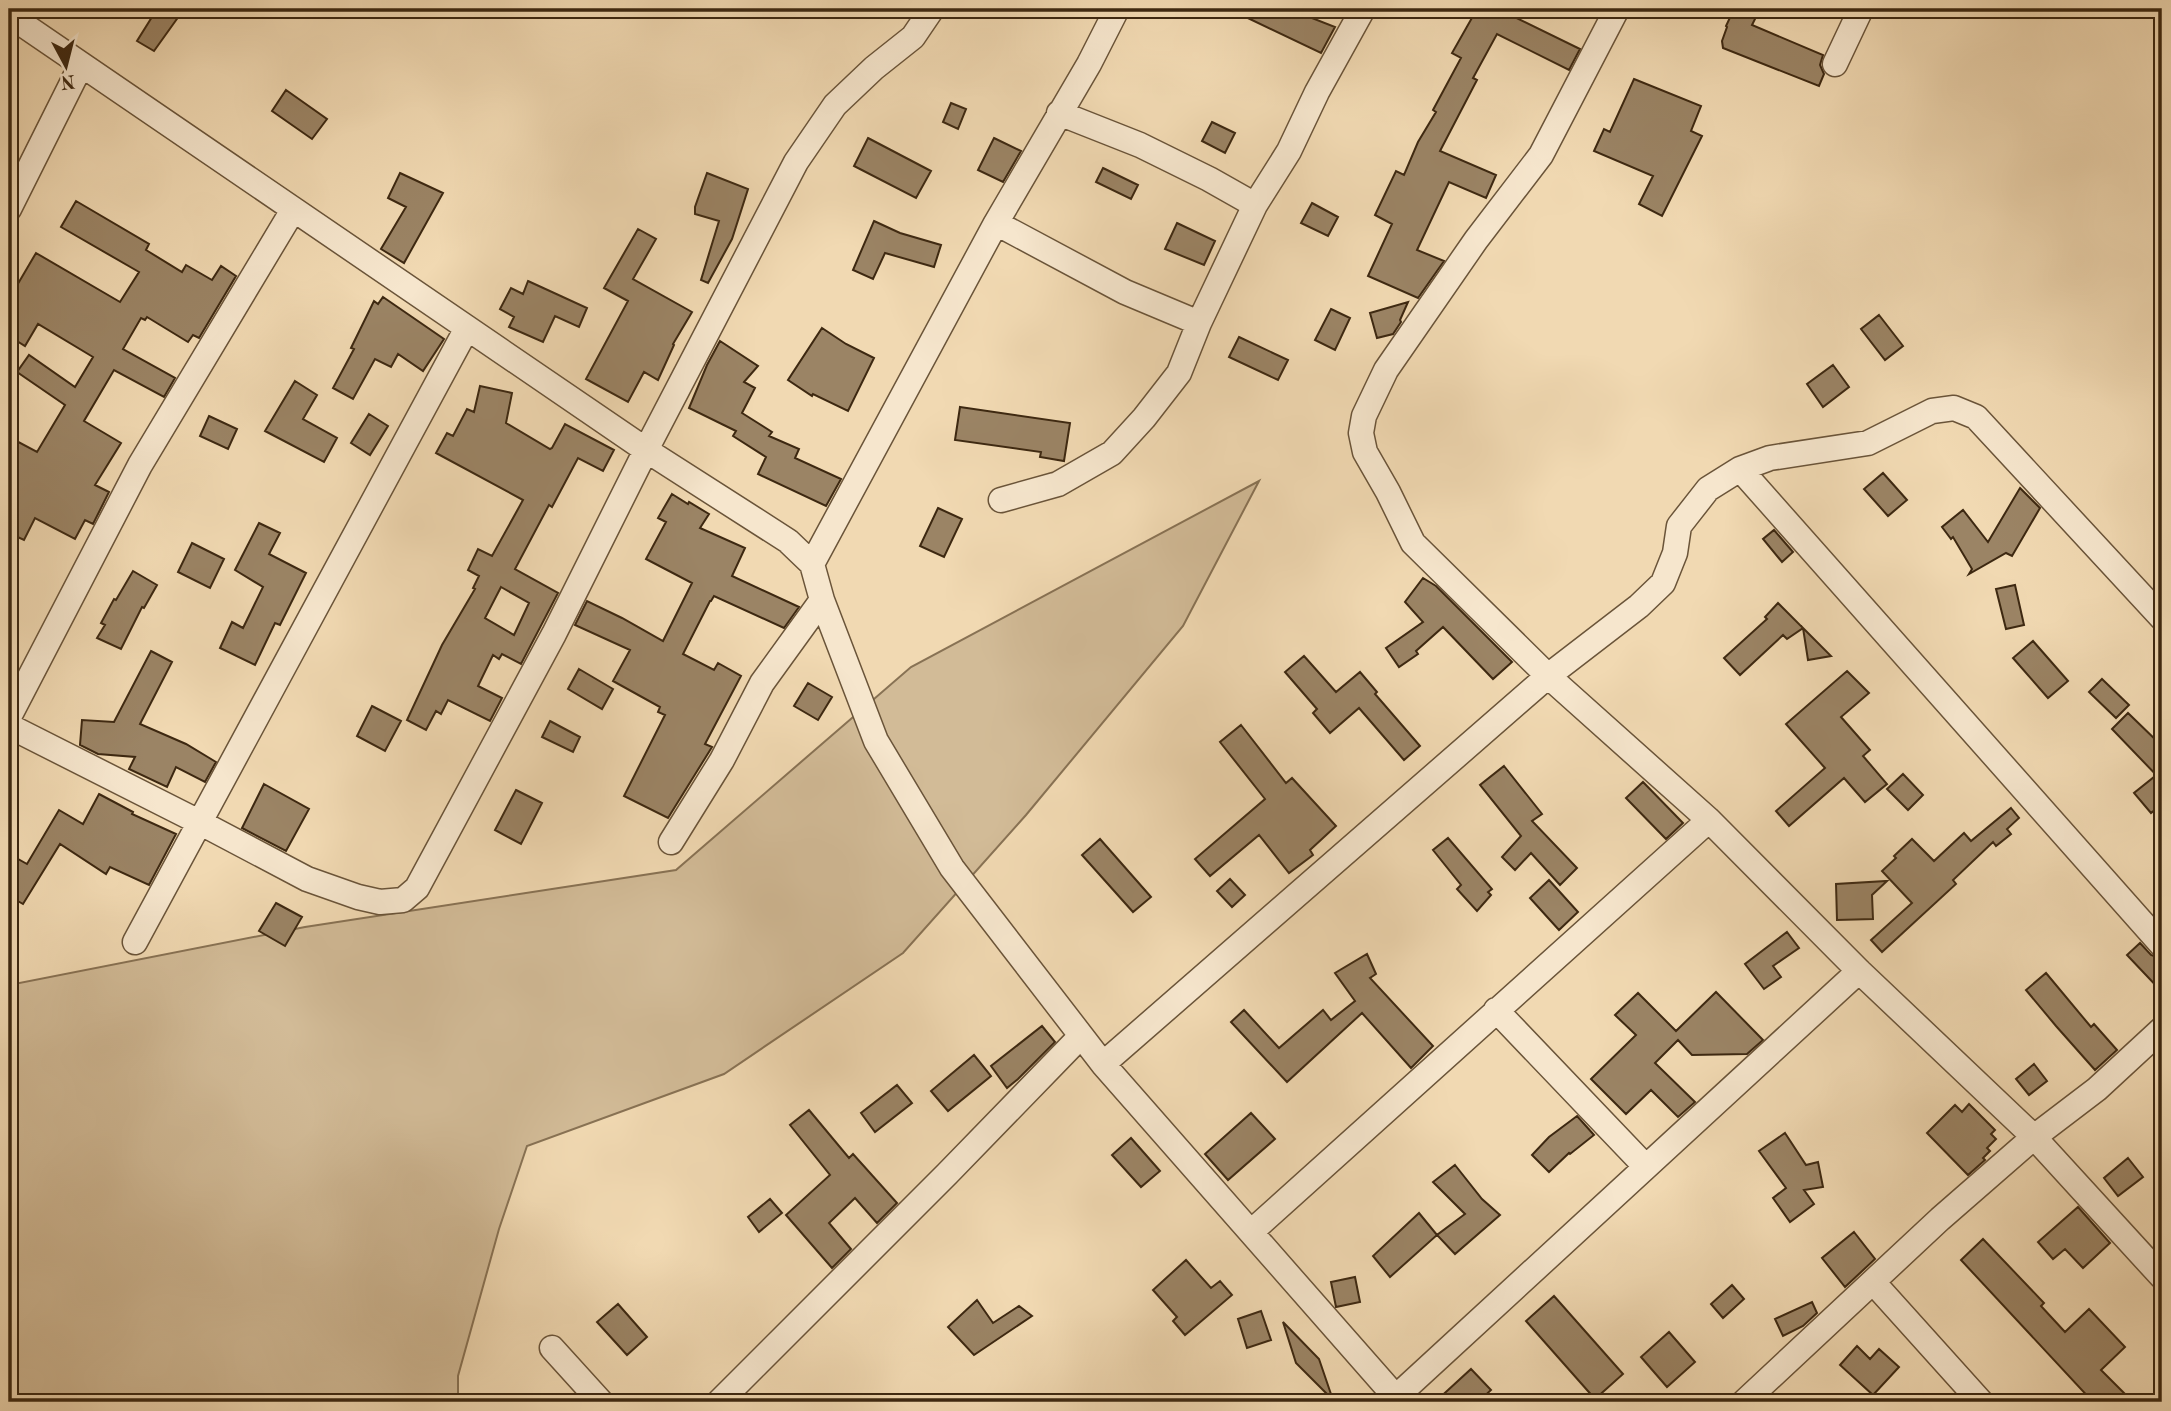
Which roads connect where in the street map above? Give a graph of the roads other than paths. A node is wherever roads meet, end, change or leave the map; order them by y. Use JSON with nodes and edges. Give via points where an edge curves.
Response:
{"nodes":[{"id":1,"x":932,"y":9,"type":"edge"},
{"id":2,"x":1117,"y":9,"type":"edge"},
{"id":3,"x":1363,"y":9,"type":"edge"},
{"id":4,"x":1617,"y":9,"type":"edge"},
{"id":5,"x":1861,"y":9,"type":"edge"},
{"id":6,"x":9,"y":15,"type":"edge"},
{"id":7,"x":1835,"y":64,"type":"dead end"},
{"id":8,"x":82,"y":65,"type":"junction"},
{"id":9,"x":1059,"y":113,"type":"junction"},
{"id":10,"x":1255,"y":205,"type":"junction"},
{"id":11,"x":9,"y":209,"type":"edge"},
{"id":12,"x":293,"y":210,"type":"junction"},
{"id":13,"x":996,"y":223,"type":"junction"},
{"id":14,"x":1199,"y":323,"type":"junction"},
{"id":15,"x":467,"y":328,"type":"junction"},
{"id":16,"x":646,"y":450,"type":"junction"},
{"id":17,"x":1740,"y":469,"type":"junction"},
{"id":18,"x":1001,"y":500,"type":"dead end"},
{"id":19,"x":811,"y":564,"type":"junction"},
{"id":20,"x":822,"y":600,"type":"junction"},
{"id":21,"x":2162,"y":618,"type":"edge"},
{"id":22,"x":1548,"y":676,"type":"junction"},
{"id":23,"x":9,"y":718,"type":"edge"},
{"id":24,"x":9,"y":726,"type":"edge"},
{"id":25,"x":1709,"y":820,"type":"junction"},
{"id":26,"x":199,"y":822,"type":"junction"},
{"id":27,"x":671,"y":842,"type":"dead end"},
{"id":28,"x":135,"y":942,"type":"dead end"},
{"id":29,"x":2162,"y":945,"type":"edge"},
{"id":30,"x":1859,"y":971,"type":"junction"},
{"id":31,"x":1496,"y":1010,"type":"junction"},
{"id":32,"x":2162,"y":1029,"type":"edge"},
{"id":33,"x":1080,"y":1037,"type":"junction"},
{"id":34,"x":1103,"y":1065,"type":"junction"},
{"id":35,"x":2034,"y":1137,"type":"junction"},
{"id":36,"x":1646,"y":1167,"type":"junction"},
{"id":37,"x":1251,"y":1232,"type":"junction"},
{"id":38,"x":2162,"y":1277,"type":"edge"},
{"id":39,"x":1873,"y":1282,"type":"junction"},
{"id":40,"x":552,"y":1348,"type":"dead end"},
{"id":41,"x":1398,"y":1400,"type":"edge"},
{"id":42,"x":601,"y":1402,"type":"edge"},
{"id":43,"x":719,"y":1402,"type":"edge"},
{"id":44,"x":1744,"y":1402,"type":"edge"},
{"id":45,"x":1981,"y":1402,"type":"edge"}],
"edges":[{"from":1,"to":16,"type":"street","via":[[913,37],[835,105],[796,162]]},
{"from":2,"to":9,"type":"street"},
{"from":3,"to":10,"type":"street","via":[[1289,151]]},
{"from":4,"to":22,"type":"street","via":[[1541,155],[1386,370],[1361,433],[1365,452],[1413,544]]},
{"from":5,"to":7,"type":"street"},
{"from":6,"to":8,"type":"street"},
{"from":8,"to":11,"type":"street"},
{"from":8,"to":12,"type":"street"},
{"from":9,"to":10,"type":"street","via":[[1140,145]]},
{"from":9,"to":13,"type":"street"},
{"from":10,"to":14,"type":"street"},
{"from":12,"to":15,"type":"street"},
{"from":12,"to":23,"type":"street","via":[[141,465]]},
{"from":13,"to":14,"type":"street","via":[[1125,292]]},
{"from":13,"to":19,"type":"street"},
{"from":14,"to":18,"type":"street","via":[[1179,373],[1112,453],[1058,484]]},
{"from":15,"to":16,"type":"street"},
{"from":15,"to":26,"type":"street"},
{"from":16,"to":19,"type":"street","via":[[788,541]]},
{"from":16,"to":26,"type":"street","via":[[554,634],[417,888],[403,900],[358,897],[307,879]]},
{"from":17,"to":21,"type":"street","via":[[1770,458],[1868,443],[1932,411],[1954,408],[1976,417]]},
{"from":17,"to":22,"type":"street","via":[[1708,489],[1679,526],[1663,583]]},
{"from":17,"to":29,"type":"street"},
{"from":19,"to":20,"type":"street"},
{"from":20,"to":27,"type":"street","via":[[762,683],[722,760]]},
{"from":20,"to":33,"type":"street","via":[[883,753],[952,868]]},
{"from":22,"to":25,"type":"street"},
{"from":22,"to":34,"type":"street"},
{"from":24,"to":26,"type":"street"},
{"from":25,"to":30,"type":"street"},
{"from":25,"to":31,"type":"street"},
{"from":26,"to":28,"type":"street"},
{"from":30,"to":35,"type":"street"},
{"from":30,"to":36,"type":"street"},
{"from":31,"to":36,"type":"street"},
{"from":31,"to":37,"type":"street"},
{"from":32,"to":35,"type":"street","via":[[2097,1089]]},
{"from":33,"to":34,"type":"street"},
{"from":33,"to":43,"type":"street"},
{"from":34,"to":37,"type":"street"},
{"from":35,"to":38,"type":"street"},
{"from":35,"to":39,"type":"street"},
{"from":36,"to":41,"type":"street"},
{"from":37,"to":41,"type":"street"},
{"from":39,"to":44,"type":"street"},
{"from":39,"to":45,"type":"street"},
{"from":40,"to":42,"type":"street"}]}
